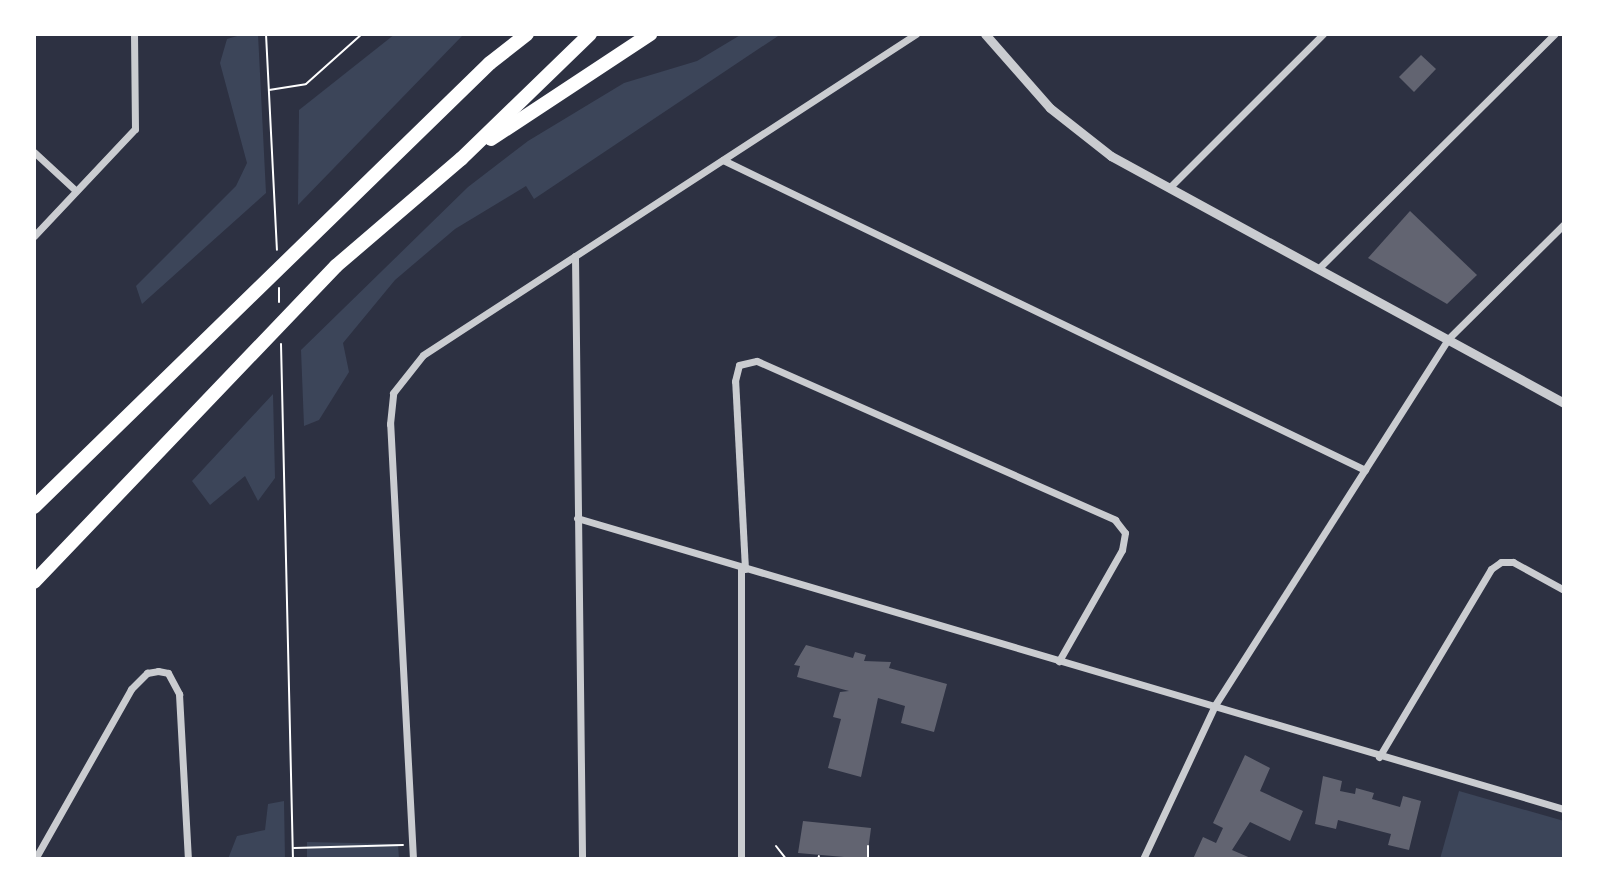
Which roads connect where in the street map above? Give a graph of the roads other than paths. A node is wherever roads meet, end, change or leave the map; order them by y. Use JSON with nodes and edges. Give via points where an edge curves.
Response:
{"nodes":[{"id":1,"x":134,"y":34,"type":"edge"},
{"id":2,"x":514,"y":34,"type":"edge"},
{"id":3,"x":527,"y":34,"type":"edge"},
{"id":4,"x":590,"y":34,"type":"edge"},
{"id":5,"x":650,"y":34,"type":"edge"},
{"id":6,"x":916,"y":34,"type":"edge"},
{"id":7,"x":985,"y":34,"type":"edge"},
{"id":8,"x":1323,"y":34,"type":"edge"},
{"id":9,"x":1555,"y":34,"type":"edge"},
{"id":10,"x":490,"y":63,"type":"junction"},
{"id":11,"x":34,"y":152,"type":"edge"},
{"id":12,"x":461,"y":159,"type":"junction"},
{"id":13,"x":723,"y":160,"type":"junction"},
{"id":14,"x":1169,"y":188,"type":"junction"},
{"id":15,"x":75,"y":190,"type":"junction"},
{"id":16,"x":1564,"y":224,"type":"edge"},
{"id":17,"x":34,"y":236,"type":"edge"},
{"id":18,"x":575,"y":256,"type":"junction"},
{"id":19,"x":1319,"y":268,"type":"junction"},
{"id":20,"x":1449,"y":338,"type":"junction"},
{"id":21,"x":1564,"y":403,"type":"edge"},
{"id":22,"x":1365,"y":470,"type":"junction"},
{"id":23,"x":34,"y":507,"type":"edge"},
{"id":24,"x":577,"y":518,"type":"junction"},
{"id":25,"x":743,"y":568,"type":"junction"},
{"id":26,"x":34,"y":582,"type":"edge"},
{"id":27,"x":1564,"y":590,"type":"edge"},
{"id":28,"x":1059,"y":661,"type":"junction"},
{"id":29,"x":1215,"y":705,"type":"junction"},
{"id":30,"x":1379,"y":757,"type":"junction"},
{"id":31,"x":1564,"y":809,"type":"edge"},
{"id":32,"x":35,"y":859,"type":"edge"},
{"id":33,"x":188,"y":859,"type":"edge"},
{"id":34,"x":413,"y":859,"type":"edge"},
{"id":35,"x":582,"y":859,"type":"edge"},
{"id":36,"x":741,"y":859,"type":"edge"},
{"id":37,"x":1143,"y":859,"type":"edge"}],
"edges":[{"from":1,"to":15,"type":"street","via":[[135,129]]},
{"from":2,"to":10,"type":"highway"},
{"from":3,"to":10,"type":"highway"},
{"from":4,"to":12,"type":"highway"},
{"from":5,"to":12,"type":"highway"},
{"from":6,"to":13,"type":"street"},
{"from":7,"to":14,"type":"street","via":[[1050,108],[1111,156]]},
{"from":8,"to":14,"type":"street"},
{"from":9,"to":19,"type":"street"},
{"from":10,"to":23,"type":"highway"},
{"from":11,"to":15,"type":"street"},
{"from":12,"to":26,"type":"highway","via":[[336,266]]},
{"from":13,"to":18,"type":"street"},
{"from":13,"to":22,"type":"street"},
{"from":14,"to":19,"type":"street"},
{"from":15,"to":17,"type":"street"},
{"from":16,"to":20,"type":"street"},
{"from":18,"to":24,"type":"street"},
{"from":18,"to":34,"type":"street","via":[[423,355],[393,393],[390,424]]},
{"from":19,"to":20,"type":"street"},
{"from":20,"to":21,"type":"street"},
{"from":20,"to":22,"type":"street"},
{"from":22,"to":29,"type":"street"},
{"from":24,"to":25,"type":"street"},
{"from":24,"to":35,"type":"street"},
{"from":25,"to":28,"type":"street"},
{"from":25,"to":28,"type":"street","via":[[735,381],[739,365],[757,361],[1115,520],[1125,533],[1122,550]]},
{"from":25,"to":36,"type":"street"},
{"from":27,"to":30,"type":"street","via":[[1513,562],[1491,569]]},
{"from":28,"to":29,"type":"street"},
{"from":29,"to":30,"type":"street"},
{"from":29,"to":37,"type":"street"},
{"from":30,"to":31,"type":"street"},
{"from":32,"to":33,"type":"street","via":[[131,689],[158,671],[168,673],[179,694]]}]}
